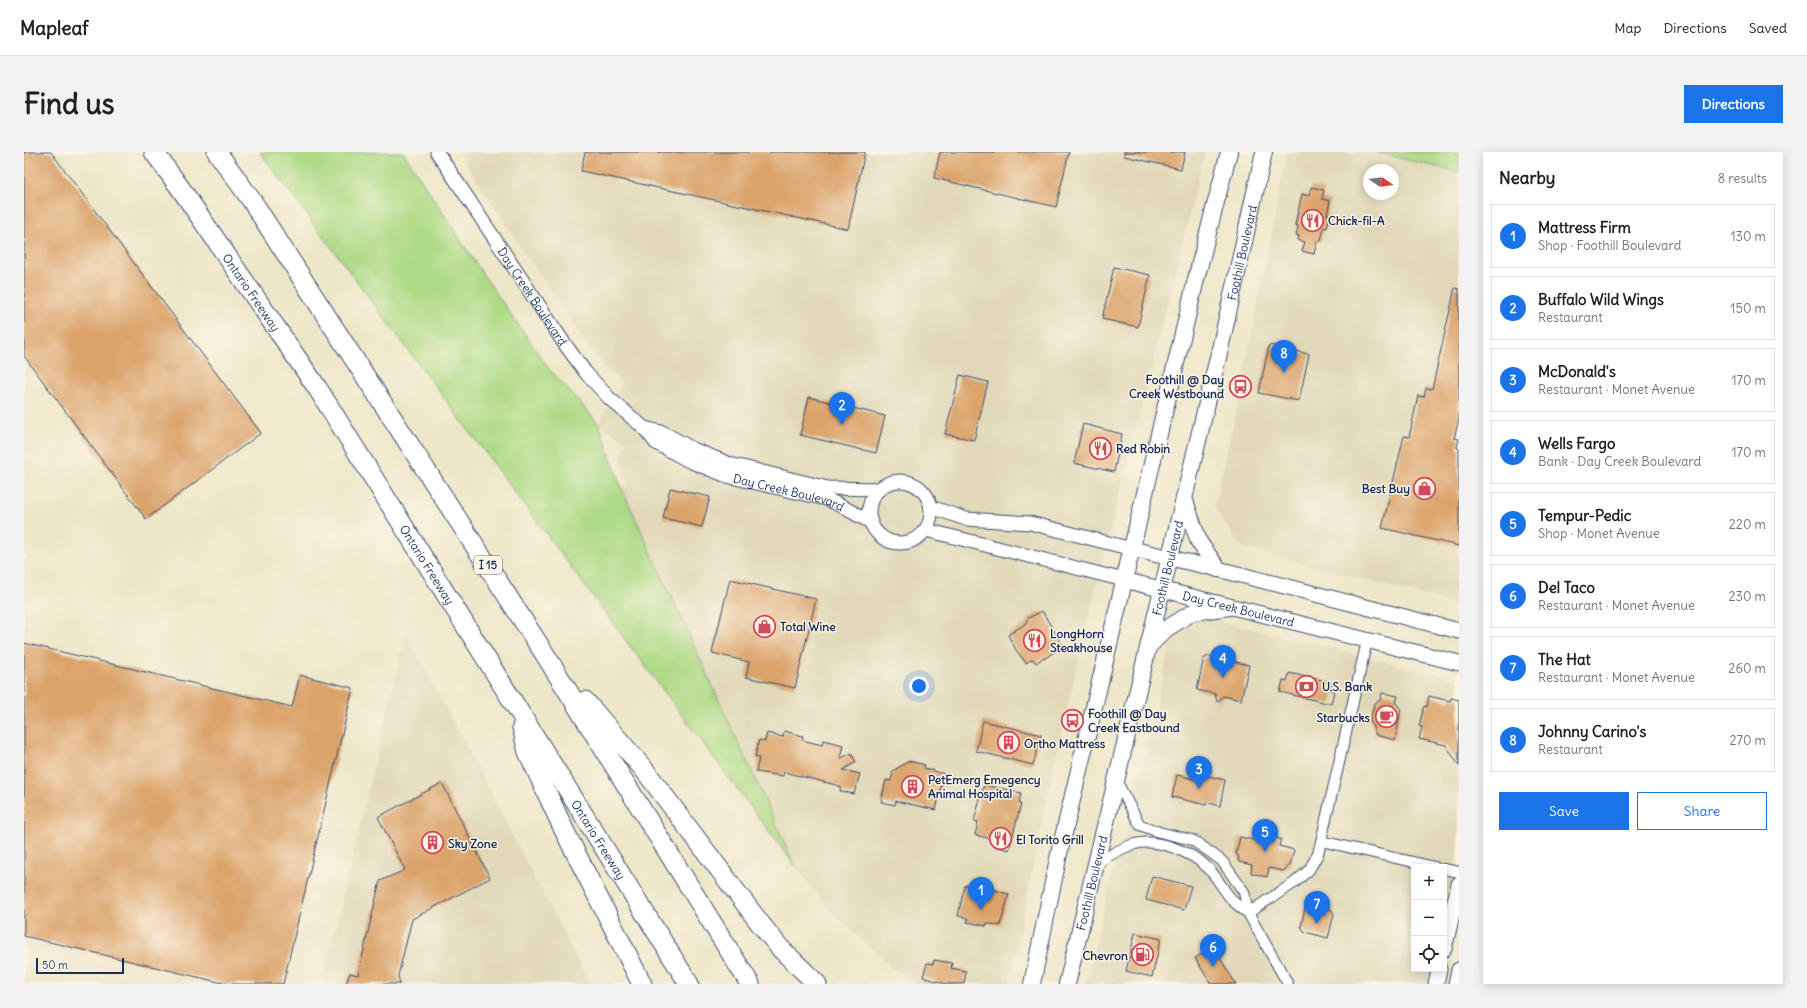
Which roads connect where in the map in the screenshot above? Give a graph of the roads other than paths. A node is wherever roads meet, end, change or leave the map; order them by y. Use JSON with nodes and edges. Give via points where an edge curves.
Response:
{"nodes":[{"id":1,"x":154,"y":152,"type":"edge"},
{"id":2,"x":217,"y":152,"type":"edge"},
{"id":3,"x":437,"y":152,"type":"edge"},
{"id":4,"x":1229,"y":152,"type":"edge"},
{"id":5,"x":1264,"y":152,"type":"edge"},
{"id":6,"x":644,"y":428,"type":"junction"},
{"id":7,"x":880,"y":489,"type":"junction"},
{"id":8,"x":1184,"y":498,"type":"junction"},
{"id":9,"x":931,"y":507,"type":"junction"},
{"id":10,"x":871,"y":522,"type":"junction"},
{"id":11,"x":926,"y":530,"type":"junction"},
{"id":12,"x":1132,"y":549,"type":"junction"},
{"id":13,"x":1170,"y":558,"type":"junction"},
{"id":14,"x":1218,"y":569,"type":"junction"},
{"id":15,"x":1124,"y":580,"type":"junction"},
{"id":16,"x":1162,"y":590,"type":"junction"},
{"id":17,"x":1230,"y":607,"type":"junction"},
{"id":18,"x":1459,"y":631,"type":"edge"},
{"id":19,"x":1367,"y":641,"type":"junction"},
{"id":20,"x":1149,"y":646,"type":"junction"},
{"id":21,"x":546,"y":656,"type":"junction"},
{"id":22,"x":1434,"y":657,"type":"junction"},
{"id":23,"x":1459,"y":663,"type":"edge"},
{"id":24,"x":1459,"y":674,"type":"edge"},
{"id":25,"x":518,"y":710,"type":"junction"},
{"id":26,"x":1117,"y":782,"type":"junction"},
{"id":27,"x":1321,"y":841,"type":"junction"},
{"id":28,"x":1097,"y":863,"type":"junction"},
{"id":29,"x":1422,"y":864,"type":"edge"},
{"id":30,"x":1447,"y":870,"type":"edge"},
{"id":31,"x":1459,"y":872,"type":"edge"},
{"id":32,"x":1459,"y":884,"type":"edge"},
{"id":33,"x":1248,"y":913,"type":"junction"},
{"id":34,"x":1447,"y":936,"type":"edge"},
{"id":35,"x":1459,"y":970,"type":"edge"},
{"id":36,"x":1438,"y":972,"type":"edge"},
{"id":37,"x":642,"y":984,"type":"edge"},
{"id":38,"x":689,"y":984,"type":"edge"},
{"id":39,"x":750,"y":984,"type":"edge"},
{"id":40,"x":817,"y":984,"type":"edge"},
{"id":41,"x":1032,"y":984,"type":"edge"},
{"id":42,"x":1067,"y":984,"type":"edge"},
{"id":43,"x":1288,"y":984,"type":"edge"},
{"id":44,"x":1436,"y":984,"type":"edge"},
{"id":45,"x":1456,"y":984,"type":"edge"}],
"edges":[{"from":1,"to":25,"type":"highway","name":"Ontario Freeway","via":[[318,389]]},
{"from":2,"to":21,"type":"highway","number":"I 15","via":[[257,208]]},
{"from":3,"to":6,"type":"street","name":"Day Creek Boulevard","via":[[586,373],[609,398]]},
{"from":4,"to":12,"type":"main road"},
{"from":5,"to":8,"type":"main road","name":"Foothill Boulevard"},
{"from":6,"to":7,"type":"street","name":"Day Creek Boulevard","via":[[662,432],[693,449],[730,464],[828,488]]},
{"from":6,"to":10,"type":"street","name":"Day Creek Boulevard","via":[[656,443],[709,470],[743,481],[836,502]]},
{"from":7,"to":9,"type":"street","via":[[893,482],[910,483],[924,492]]},
{"from":7,"to":10,"type":"street","via":[[871,504]]},
{"from":8,"to":13,"type":"main road","name":"Foothill Boulevard"},
{"from":8,"to":14,"type":"main road","via":[[1199,542]]},
{"from":9,"to":11,"type":"street"},
{"from":9,"to":12,"type":"street","via":[[966,519],[1030,523]]},
{"from":10,"to":11,"type":"street","via":[[880,535],[898,543],[917,538]]},
{"from":11,"to":15,"type":"street","name":"Day Creek Boulevard"},
{"from":12,"to":13,"type":"main road"},
{"from":12,"to":15,"type":"main road"},
{"from":13,"to":14,"type":"main road"},
{"from":13,"to":16,"type":"main road","name":"Foothill Boulevard"},
{"from":14,"to":18,"type":"main road"},
{"from":15,"to":16,"type":"main road","name":"Day Creek Boulevard"},
{"from":15,"to":41,"type":"main road","via":[[1059,854]]},
{"from":16,"to":17,"type":"main road","name":"Day Creek Boulevard"},
{"from":16,"to":20,"type":"main road","name":"Foothill Boulevard"},
{"from":17,"to":19,"type":"main road","name":"Day Creek Boulevard"},
{"from":17,"to":20,"type":"main road","via":[[1193,612],[1166,629]]},
{"from":19,"to":22,"type":"main road","name":"Day Creek Boulevard"},
{"from":19,"to":27,"type":"street"},
{"from":20,"to":26,"type":"main road","name":"Foothill Boulevard"},
{"from":21,"to":39,"type":"highway","number":"I 15"},
{"from":21,"to":40,"type":"highway","via":[[643,768],[780,948]]},
{"from":22,"to":23,"type":"main road","name":"Day Creek Boulevard"},
{"from":22,"to":24,"type":"main road"},
{"from":25,"to":37,"type":"highway","via":[[528,752],[564,830]]},
{"from":25,"to":38,"type":"highway","name":"Ontario Freeway"},
{"from":26,"to":28,"type":"main road","name":"Foothill Boulevard"},
{"from":26,"to":33,"type":"street","via":[[1140,825],[1192,840],[1222,861],[1244,892]]},
{"from":27,"to":29,"type":"street"},
{"from":27,"to":33,"type":"street","via":[[1318,854],[1309,870]]},
{"from":28,"to":33,"type":"street","via":[[1136,843],[1175,848],[1207,867],[1233,902]]},
{"from":28,"to":42,"type":"main road","name":"Foothill Boulevard"},
{"from":30,"to":31,"type":"street"},
{"from":32,"to":34,"type":"main road"},
{"from":33,"to":43,"type":"street"},
{"from":35,"to":45,"type":"main road"},
{"from":36,"to":44,"type":"main road"}]}
